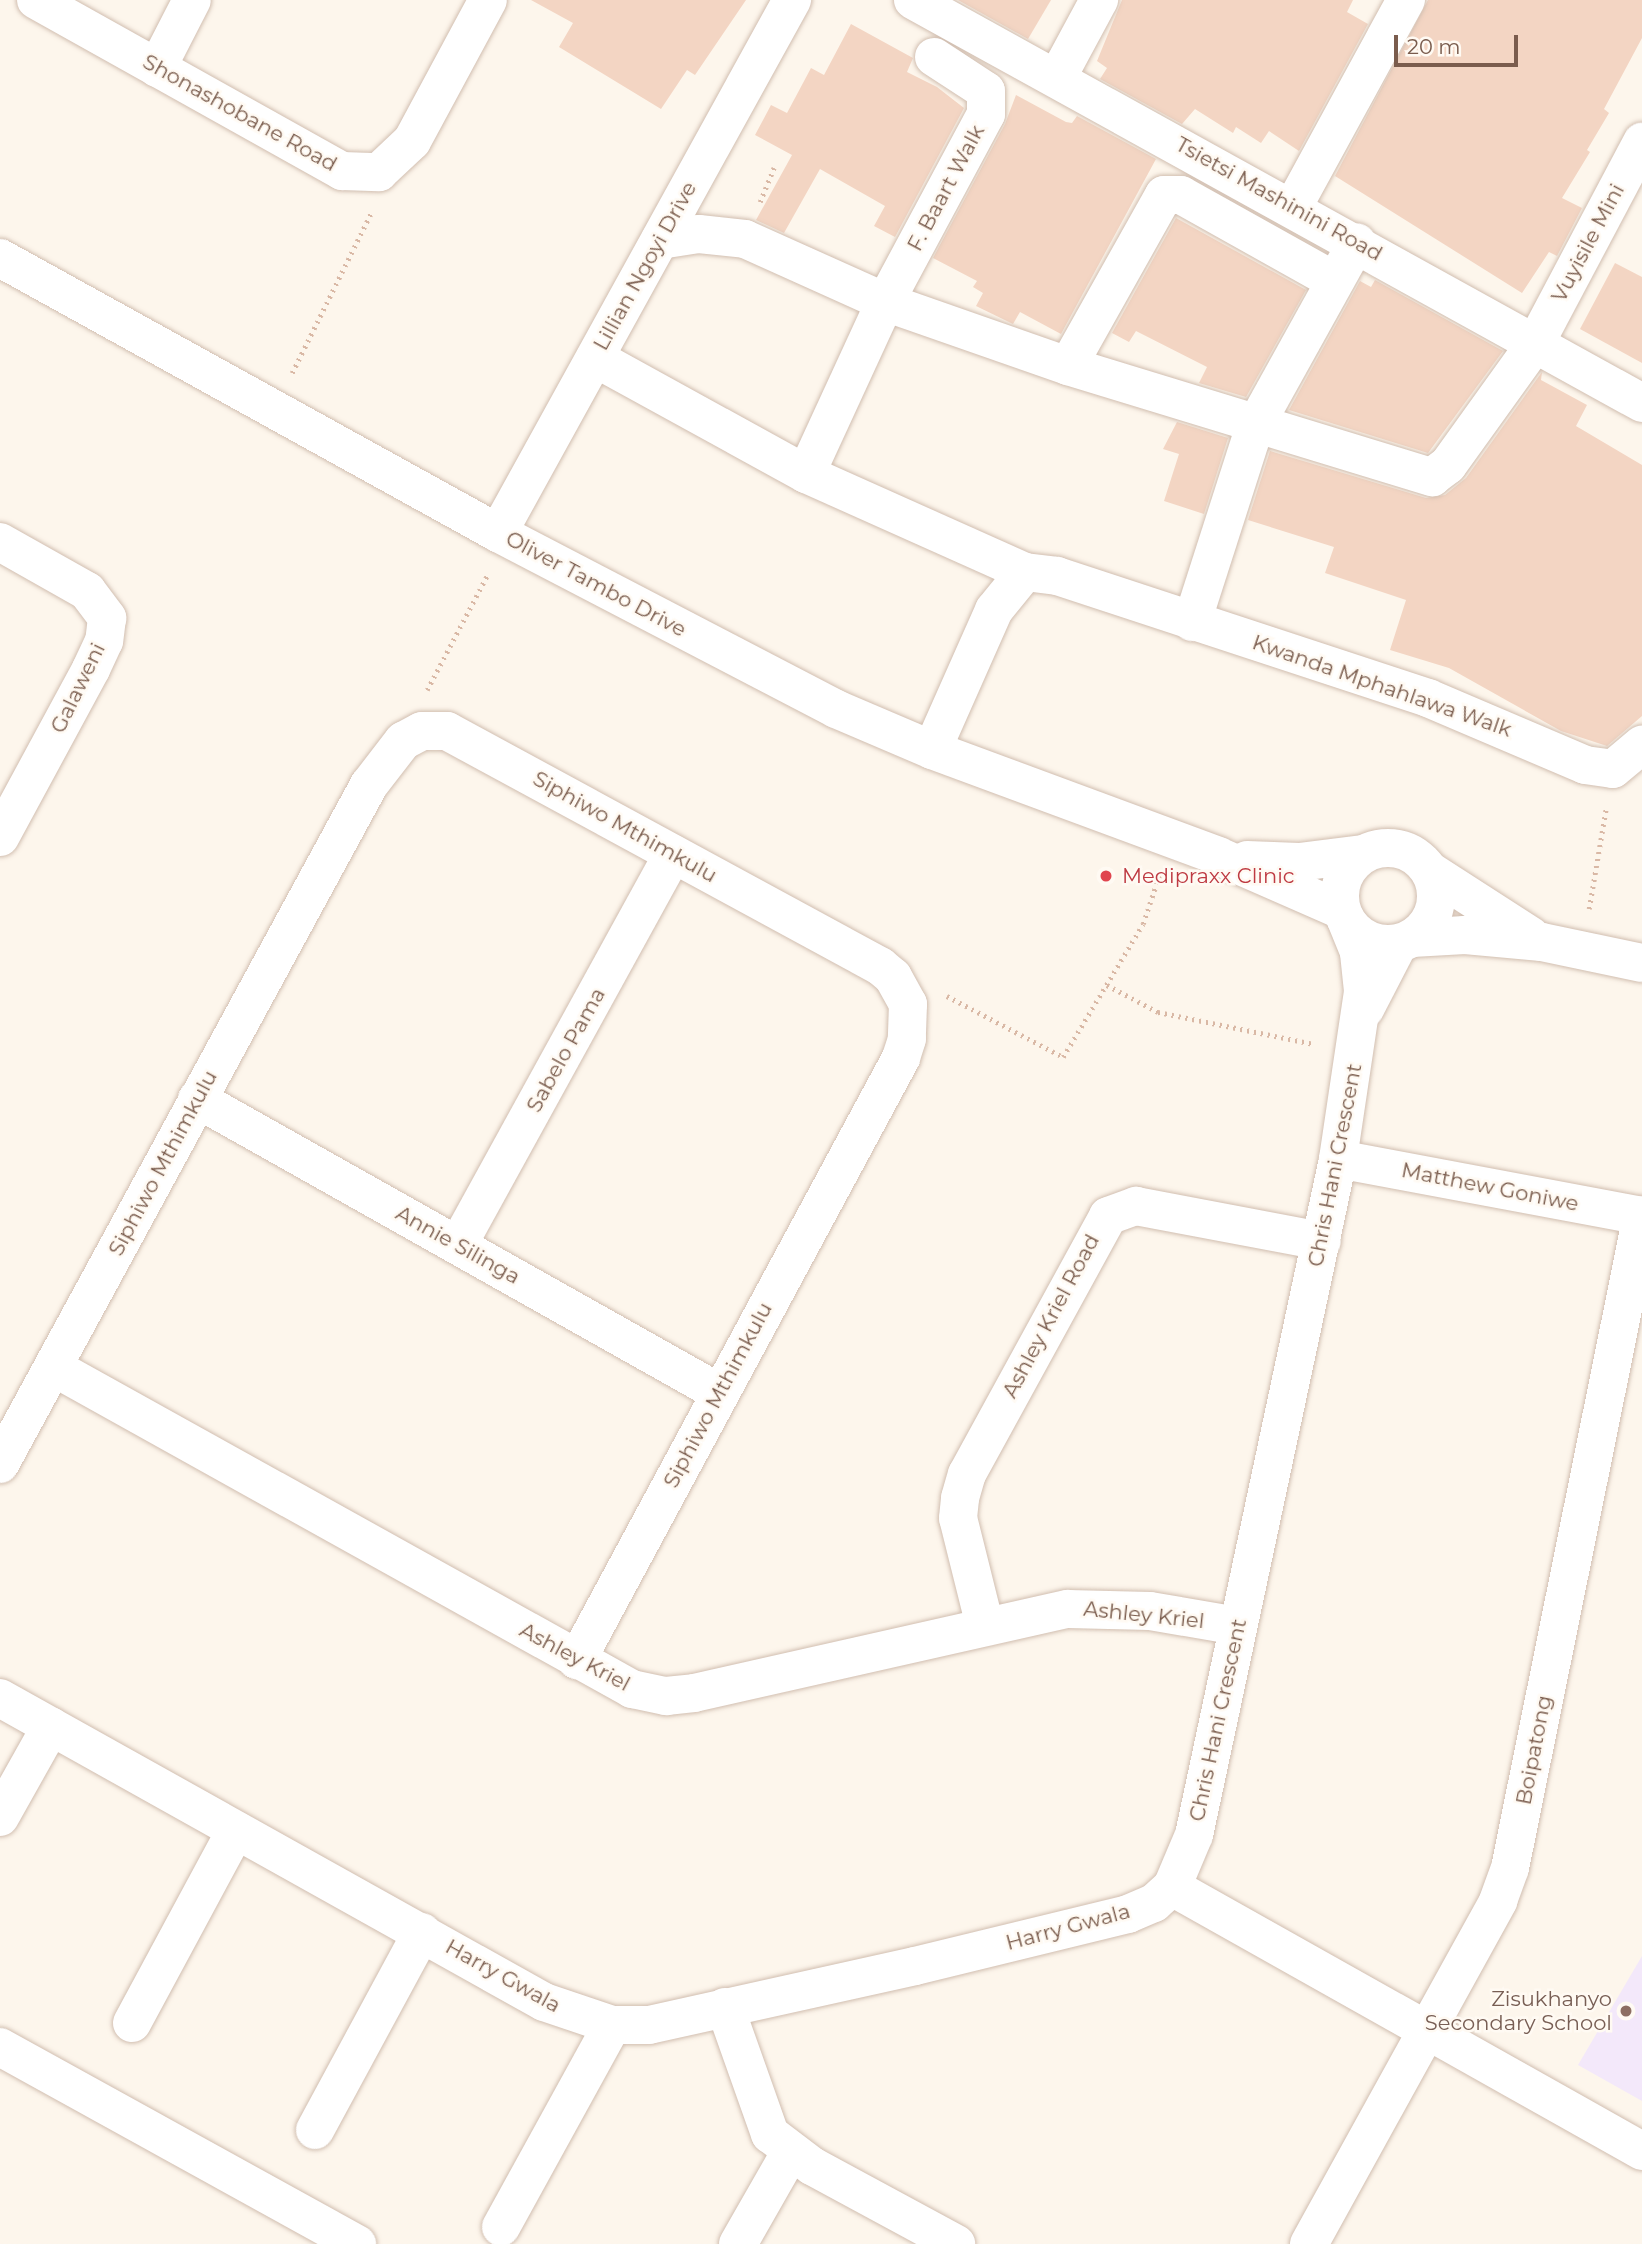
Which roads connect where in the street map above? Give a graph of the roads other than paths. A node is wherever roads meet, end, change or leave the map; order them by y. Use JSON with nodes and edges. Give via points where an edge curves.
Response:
{"nodes":[{"id":1,"x":36,"y":0,"type":"edge"},
{"id":2,"x":192,"y":0,"type":"edge"},
{"id":3,"x":488,"y":0,"type":"edge"},
{"id":4,"x":792,"y":0,"type":"edge"},
{"id":5,"x":913,"y":0,"type":"edge"},
{"id":6,"x":1099,"y":0,"type":"edge"},
{"id":7,"x":1406,"y":0,"type":"edge"},
{"id":8,"x":934,"y":57,"type":"dead end"},
{"id":9,"x":157,"y":68,"type":"junction"},
{"id":10,"x":1057,"y":78,"type":"junction"},
{"id":11,"x":1642,"y":142,"type":"edge"},
{"id":12,"x":1293,"y":207,"type":"junction"},
{"id":13,"x":660,"y":240,"type":"junction"},
{"id":14,"x":1357,"y":242,"type":"junction"},
{"id":15,"x":0,"y":258,"type":"edge"},
{"id":16,"x":1335,"y":281,"type":"junction"},
{"id":17,"x":885,"y":302,"type":"junction"},
{"id":18,"x":1535,"y":344,"type":"junction"},
{"id":19,"x":595,"y":358,"type":"junction"},
{"id":20,"x":1068,"y":366,"type":"junction"},
{"id":21,"x":1642,"y":403,"type":"edge"},
{"id":22,"x":1255,"y":426,"type":"junction"},
{"id":23,"x":806,"y":474,"type":"junction"},
{"id":24,"x":498,"y":533,"type":"junction"},
{"id":25,"x":0,"y":542,"type":"edge"},
{"id":26,"x":1025,"y":572,"type":"junction"},
{"id":27,"x":1192,"y":622,"type":"junction"},
{"id":28,"x":1642,"y":745,"type":"edge"},
{"id":29,"x":932,"y":750,"type":"junction"},
{"id":30,"x":0,"y":837,"type":"edge"},
{"id":31,"x":1363,"y":854,"type":"junction"},
{"id":32,"x":673,"y":855,"type":"junction"},
{"id":33,"x":1217,"y":856,"type":"junction"},
{"id":34,"x":1430,"y":872,"type":"junction"},
{"id":35,"x":1344,"y":915,"type":"junction"},
{"id":36,"x":1406,"y":940,"type":"junction"},
{"id":37,"x":1542,"y":943,"type":"junction"},
{"id":38,"x":1642,"y":963,"type":"edge"},
{"id":39,"x":1358,"y":1037,"type":"junction"},
{"id":40,"x":197,"y":1099,"type":"junction"},
{"id":41,"x":1338,"y":1159,"type":"junction"},
{"id":42,"x":1642,"y":1215,"type":"edge"},
{"id":43,"x":1322,"y":1241,"type":"junction"},
{"id":44,"x":458,"y":1245,"type":"junction"},
{"id":45,"x":52,"y":1367,"type":"junction"},
{"id":46,"x":718,"y":1392,"type":"junction"},
{"id":47,"x":0,"y":1464,"type":"edge"},
{"id":48,"x":985,"y":1626,"type":"junction"},
{"id":49,"x":1238,"y":1626,"type":"junction"},
{"id":50,"x":577,"y":1660,"type":"junction"},
{"id":51,"x":0,"y":1698,"type":"edge"},
{"id":52,"x":51,"y":1726,"type":"junction"},
{"id":53,"x":0,"y":1817,"type":"edge"},
{"id":54,"x":236,"y":1830,"type":"junction"},
{"id":55,"x":1172,"y":1887,"type":"junction"},
{"id":56,"x":422,"y":1932,"type":"junction"},
{"id":57,"x":725,"y":2007,"type":"junction"},
{"id":58,"x":132,"y":2023,"type":"dead end"},
{"id":59,"x":612,"y":2025,"type":"junction"},
{"id":60,"x":1426,"y":2030,"type":"junction"},
{"id":61,"x":0,"y":2047,"type":"edge"},
{"id":62,"x":315,"y":2130,"type":"dead end"},
{"id":63,"x":1642,"y":2151,"type":"edge"},
{"id":64,"x":790,"y":2152,"type":"junction"},
{"id":65,"x":501,"y":2227,"type":"dead end"},
{"id":66,"x":358,"y":2244,"type":"edge"},
{"id":67,"x":738,"y":2244,"type":"edge"},
{"id":68,"x":956,"y":2244,"type":"edge"},
{"id":69,"x":1309,"y":2244,"type":"edge"}],
"edges":[{"from":1,"to":9,"type":"street","name":"Shonashobane Road"},
{"from":2,"to":9,"type":"street"},
{"from":3,"to":9,"type":"street","name":"Shonashobane Road","via":[[412,141],[379,173],[342,171]]},
{"from":4,"to":13,"type":"street","name":"Lillian Ngoyi Drive"},
{"from":5,"to":10,"type":"street","name":"Tsietsi Mashinini Road"},
{"from":6,"to":10,"type":"street"},
{"from":7,"to":12,"type":"street"},
{"from":8,"to":17,"type":"street","name":"F. Baart Walk","via":[[977,83],[988,102]]},
{"from":10,"to":12,"type":"street","name":"Tsietsi Mashinini Road"},
{"from":11,"to":18,"type":"street","name":"Vuyisile Mini"},
{"from":12,"to":14,"type":"street","name":"Tsietsi Mashinini Road"},
{"from":13,"to":17,"type":"street","via":[[699,234],[746,239]]},
{"from":13,"to":19,"type":"street","name":"Lillian Ngoyi Drive"},
{"from":14,"to":16,"type":"street"},
{"from":14,"to":18,"type":"street","name":"Tsietsi Mashinini Road"},
{"from":15,"to":24,"type":"street","name":"Oliver Tambo Drive"},
{"from":16,"to":20,"type":"street","via":[[1181,195],[1164,195]]},
{"from":16,"to":22,"type":"street"},
{"from":17,"to":20,"type":"street"},
{"from":17,"to":23,"type":"street"},
{"from":18,"to":21,"type":"street","name":"Tsietsi Mashinini Road"},
{"from":18,"to":22,"type":"street","via":[[1448,465],[1432,477]]},
{"from":19,"to":23,"type":"street","name":"Kwanda Mphahlawa Walk"},
{"from":19,"to":24,"type":"street","name":"Lillian Ngoyi Drive"},
{"from":20,"to":22,"type":"street"},
{"from":22,"to":27,"type":"street"},
{"from":23,"to":26,"type":"street","name":"Kwanda Mphahlawa Walk"},
{"from":24,"to":29,"type":"street","name":"Oliver Tambo Drive","via":[[836,709]]},
{"from":25,"to":30,"type":"street","name":"Galaweni","via":[[87,591],[107,618],[104,641],[91,669]]},
{"from":26,"to":27,"type":"street","name":"Kwanda Mphahlawa Walk","via":[[1057,576]]},
{"from":26,"to":29,"type":"street","via":[[995,610]]},
{"from":27,"to":28,"type":"street","name":"Kwanda Mphahlawa Walk","via":[[1428,698],[1585,765],[1613,769]]},
{"from":29,"to":33,"type":"street","name":"Oliver Tambo Drive"},
{"from":31,"to":33,"type":"street","name":"Oliver Tambo Drive","via":[[1299,862]]},
{"from":31,"to":34,"type":"street","via":[[1381,848],[1400,849],[1417,857]]},
{"from":31,"to":35,"type":"street","via":[[1348,869],[1340,888]]},
{"from":32,"to":40,"type":"street","name":"Siphiwo Mthimkulu","via":[[475,742],[447,731],[422,731],[403,741],[369,785]]},
{"from":32,"to":44,"type":"street","name":"Sabelo Pama"},
{"from":32,"to":46,"type":"street","name":"Siphiwo Mthimkulu","via":[[880,966],[893,977],[908,1004],[908,1039],[901,1058]]},
{"from":33,"to":35,"type":"street","name":"Oliver Tambo Drive"},
{"from":34,"to":36,"type":"street","via":[[1436,889],[1435,908]]},
{"from":34,"to":37,"type":"street"},
{"from":35,"to":36,"type":"street","via":[[1360,936],[1379,943]]},
{"from":35,"to":39,"type":"street","name":"Chris Hani Crescent","via":[[1363,973]]},
{"from":36,"to":37,"type":"street","via":[[1465,934]]},
{"from":36,"to":39,"type":"street","name":"Chris Hani Crescent","via":[[1380,975]]},
{"from":37,"to":38,"type":"street"},
{"from":39,"to":41,"type":"street","name":"Chris Hani Crescent"},
{"from":40,"to":44,"type":"street","name":"Annie Silinga"},
{"from":40,"to":45,"type":"street","name":"Siphiwo Mthimkulu"},
{"from":41,"to":42,"type":"street","name":"Matthew Goniwe"},
{"from":41,"to":43,"type":"street","name":"Chris Hani Crescent"},
{"from":42,"to":60,"type":"street","name":"Boipatong","via":[[1510,1868],[1498,1901]]},
{"from":43,"to":48,"type":"street","name":"Ashley Kriel Road","via":[[1136,1206],[1108,1216],[967,1474],[958,1518]]},
{"from":43,"to":49,"type":"street","name":"Chris Hani Crescent"},
{"from":44,"to":46,"type":"street","name":"Annie Silinga"},
{"from":45,"to":47,"type":"street","name":"Siphiwo Mthimkulu"},
{"from":45,"to":50,"type":"street","name":"Ashley Kriel"},
{"from":46,"to":50,"type":"street","name":"Siphiwo Mthimkulu"},
{"from":48,"to":49,"type":"street","name":"Ashley Kriel","via":[[1098,1607]]},
{"from":48,"to":50,"type":"street","name":"Ashley Kriel","via":[[666,1696],[632,1689]]},
{"from":49,"to":55,"type":"street","name":"Chris Hani Crescent","via":[[1194,1835]]},
{"from":51,"to":52,"type":"street","name":"Harry Gwala"},
{"from":52,"to":53,"type":"street"},
{"from":52,"to":54,"type":"street","name":"Harry Gwala"},
{"from":54,"to":56,"type":"street","name":"Harry Gwala"},
{"from":54,"to":58,"type":"street"},
{"from":55,"to":57,"type":"street","name":"Harry Gwala","via":[[1154,1903],[1128,1914]]},
{"from":55,"to":60,"type":"street"},
{"from":56,"to":59,"type":"street","name":"Harry Gwala","via":[[544,2002]]},
{"from":56,"to":62,"type":"street"},
{"from":57,"to":59,"type":"street","name":"Harry Gwala","via":[[649,2025]]},
{"from":57,"to":64,"type":"street","via":[[760,2113],[771,2134]]},
{"from":59,"to":65,"type":"street"},
{"from":60,"to":63,"type":"street"},
{"from":60,"to":69,"type":"street","name":"Boipatong"},
{"from":61,"to":66,"type":"street"},
{"from":64,"to":67,"type":"street"},
{"from":64,"to":68,"type":"street"}]}
